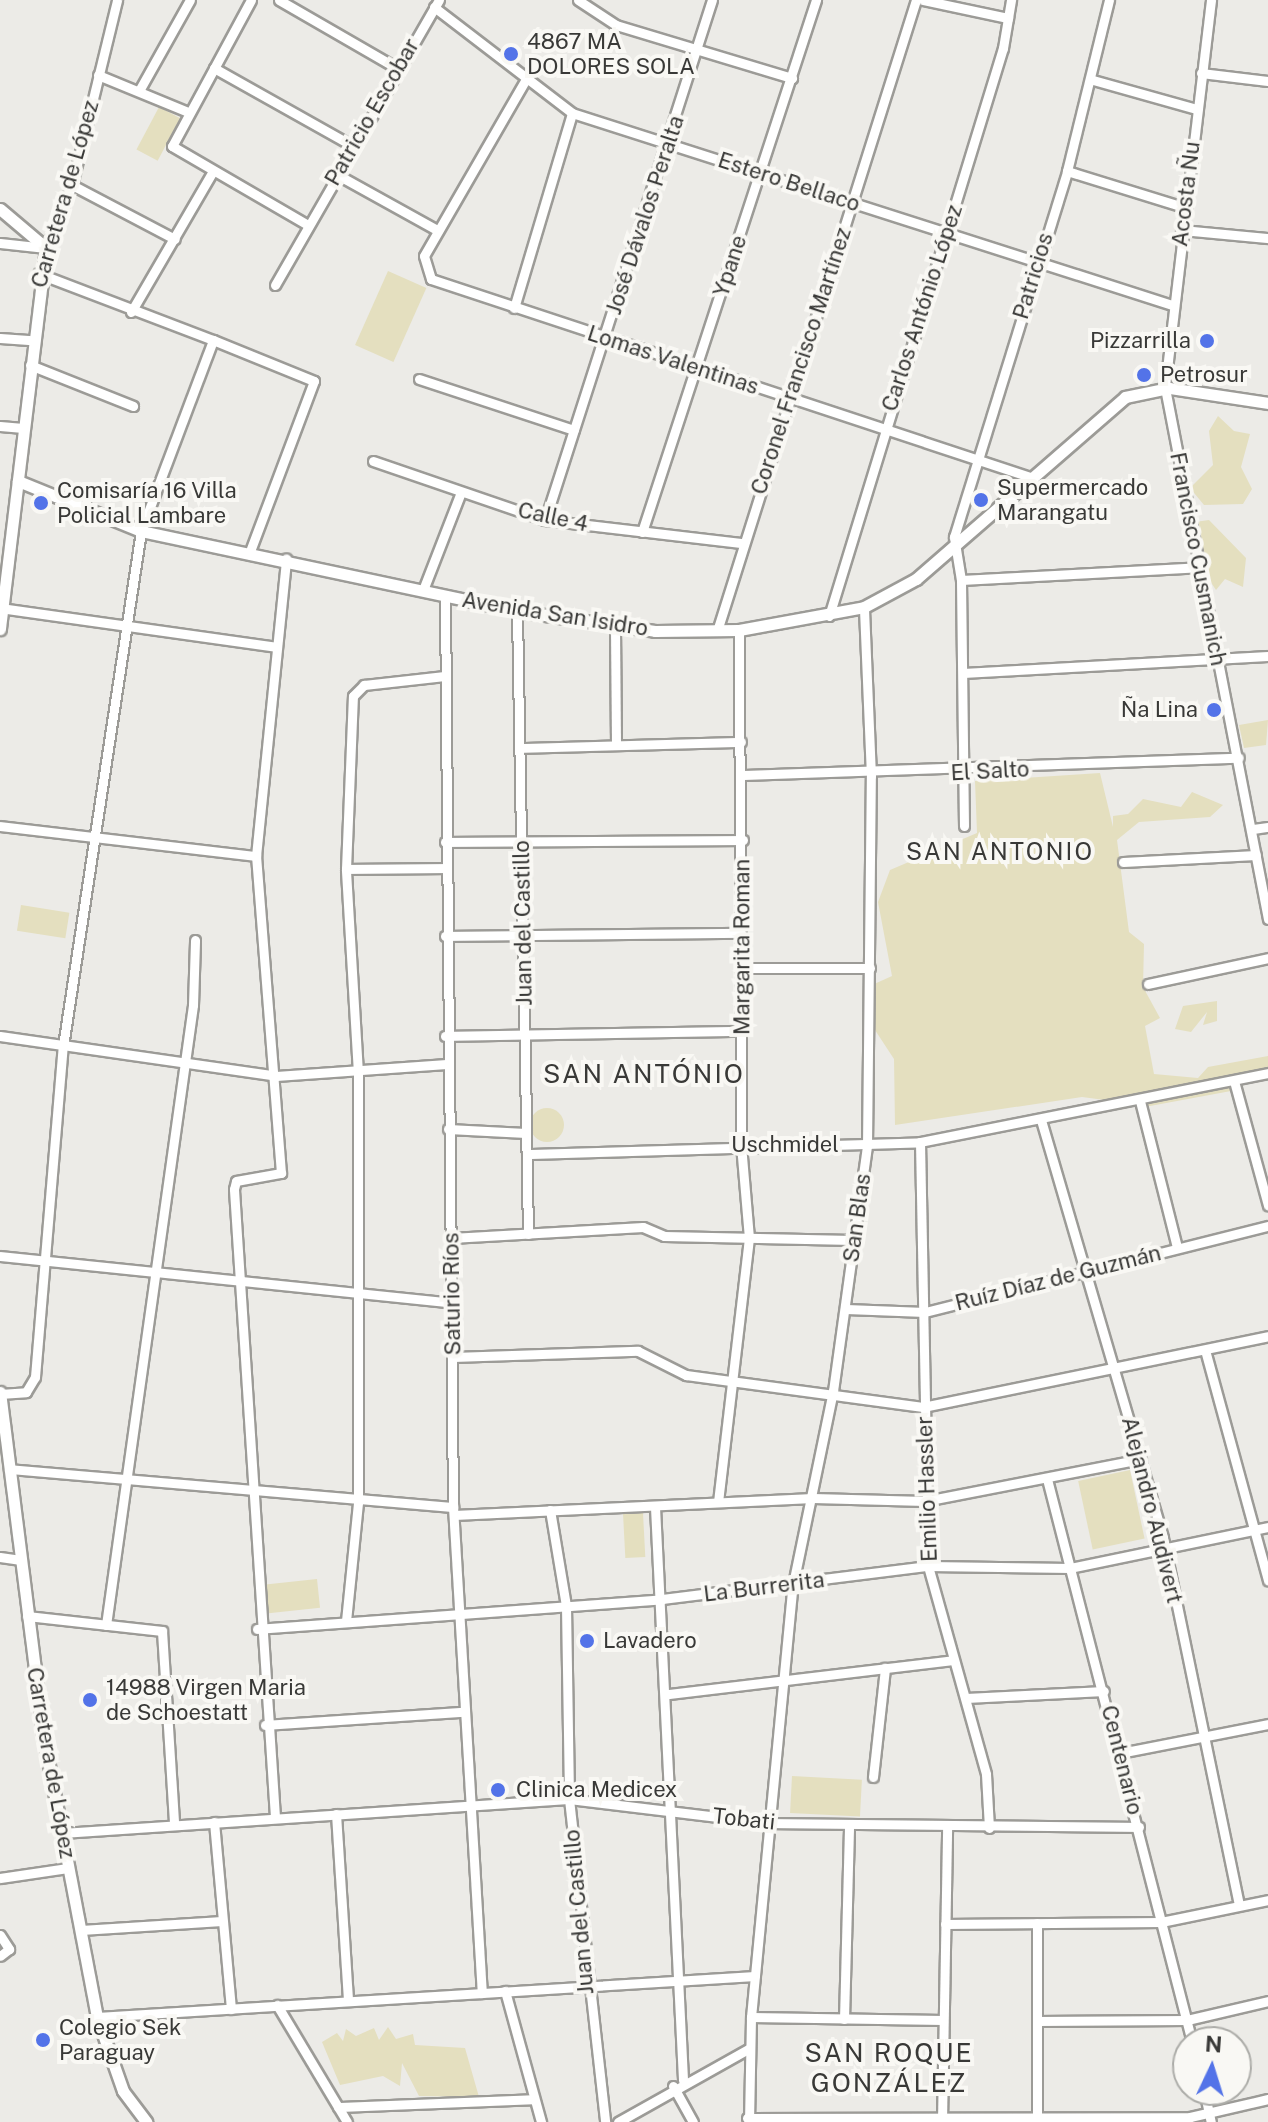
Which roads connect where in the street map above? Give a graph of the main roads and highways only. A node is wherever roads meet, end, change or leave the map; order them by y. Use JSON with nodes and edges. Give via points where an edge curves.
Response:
{"nodes":[{"id":1,"x":0,"y":209,"type":"edge"},
{"id":2,"x":1268,"y":403,"type":"edge"},
{"id":3,"x":18,"y":481,"type":"junction"},
{"id":4,"x":6,"y":521,"type":"edge"},
{"id":5,"x":5,"y":547,"type":"edge"},
{"id":6,"x":1,"y":608,"type":"edge"},
{"id":7,"x":0,"y":629,"type":"edge"},
{"id":8,"x":0,"y":1393,"type":"edge"},
{"id":9,"x":146,"y":2122,"type":"edge"}],
"edges":[{"from":1,"to":3,"type":"main road","name":"Carretera de López","via":[[46,248],[38,273]]},
{"from":2,"to":3,"type":"main road","name":"Avenida San Isidro","via":[[1165,388],[1125,397],[953,550],[864,607],[739,630],[615,628],[517,611],[141,531]]},
{"from":3,"to":4,"type":"main road","name":"Carretera de López"},
{"from":4,"to":5,"type":"main road","name":"Carretera de López"},
{"from":5,"to":6,"type":"main road","name":"Carretera de López"},
{"from":6,"to":7,"type":"main road","name":"Carretera de López"},
{"from":8,"to":9,"type":"main road","name":"Carretera de López","via":[[27,1616],[97,2017],[123,2091]]}]}
